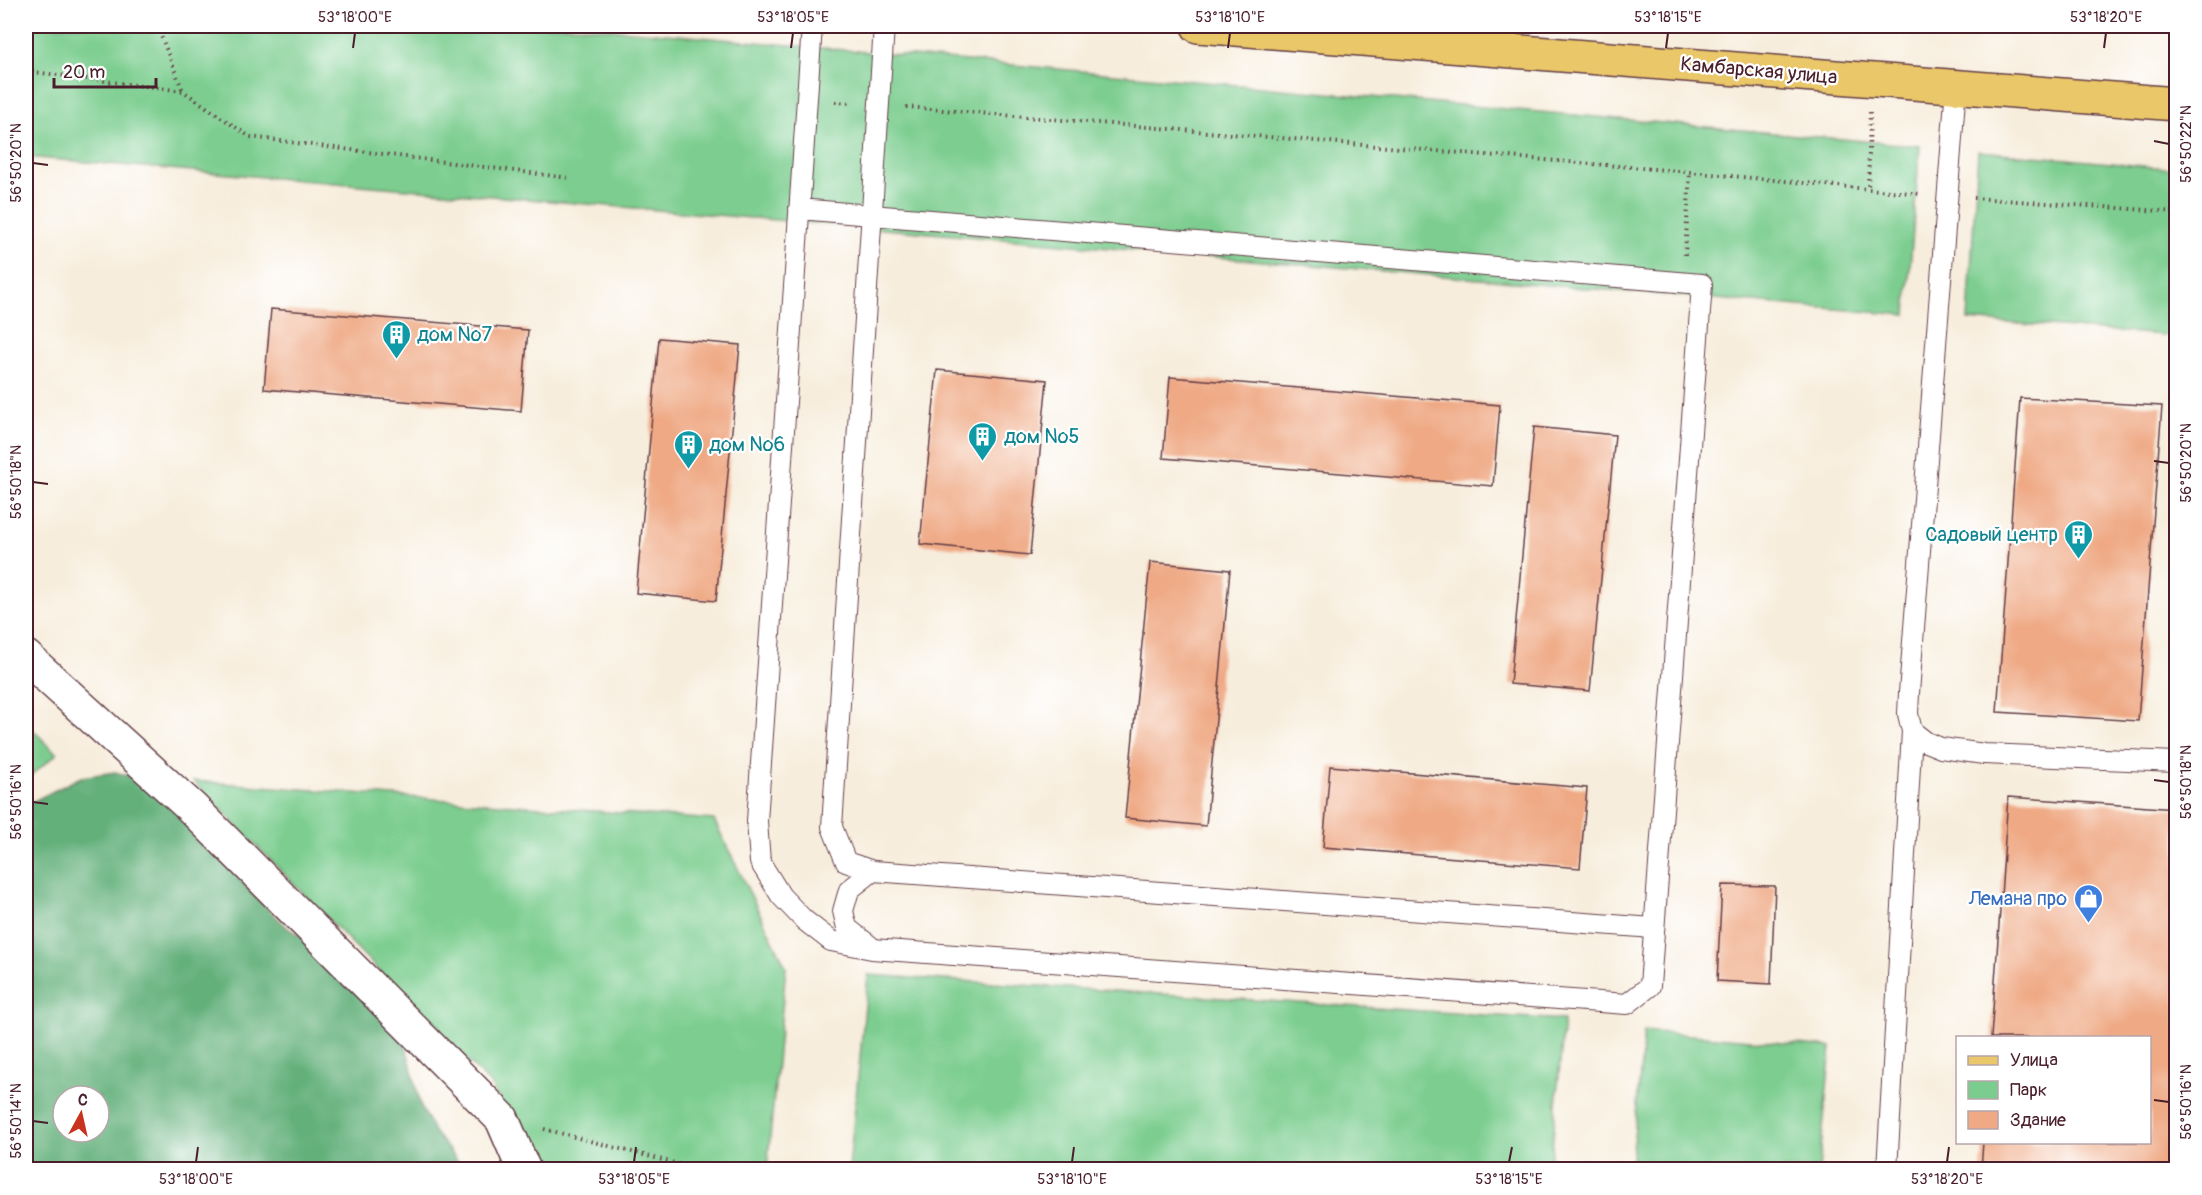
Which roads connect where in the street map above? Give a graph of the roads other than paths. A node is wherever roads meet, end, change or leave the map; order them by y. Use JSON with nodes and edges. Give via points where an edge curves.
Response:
{"nodes":[{"id":1,"x":812,"y":26,"type":"edge"},
{"id":2,"x":884,"y":26,"type":"edge"},
{"id":3,"x":1198,"y":26,"type":"edge"},
{"id":4,"x":1956,"y":86,"type":"junction"},
{"id":5,"x":2176,"y":104,"type":"edge"},
{"id":6,"x":799,"y":209,"type":"junction"},
{"id":7,"x":872,"y":214,"type":"junction"},
{"id":8,"x":26,"y":657,"type":"edge"},
{"id":9,"x":1912,"y":731,"type":"junction"},
{"id":10,"x":2176,"y":762,"type":"edge"},
{"id":11,"x":873,"y":871,"type":"junction"},
{"id":12,"x":1654,"y":928,"type":"junction"},
{"id":13,"x":872,"y":949,"type":"junction"},
{"id":14,"x":524,"y":1170,"type":"edge"},
{"id":15,"x":1887,"y":1170,"type":"edge"}],
"edges":[{"from":1,"to":6,"type":"lane"},
{"from":2,"to":7,"type":"lane"},
{"from":3,"to":4,"type":"main road","name":"Камбарская улица"},
{"from":4,"to":5,"type":"main road","name":"Камбарская улица"},
{"from":4,"to":9,"type":"lane","via":[[1909,693]]},
{"from":6,"to":7,"type":"lane"},
{"from":6,"to":13,"type":"lane","via":[[757,821],[760,862],[781,896],[831,941]]},
{"from":7,"to":11,"type":"lane","via":[[832,827],[846,862]]},
{"from":7,"to":12,"type":"lane","via":[[1702,284]]},
{"from":8,"to":14,"type":"street","via":[[192,808],[502,1119]]},
{"from":9,"to":10,"type":"lane","via":[[1941,748],[1984,754]]},
{"from":9,"to":15,"type":"lane"},
{"from":11,"to":12,"type":"lane"},
{"from":11,"to":13,"type":"lane","via":[[849,890],[843,911],[847,928]]},
{"from":12,"to":13,"type":"lane","via":[[1650,986],[1627,1004]]}]}
